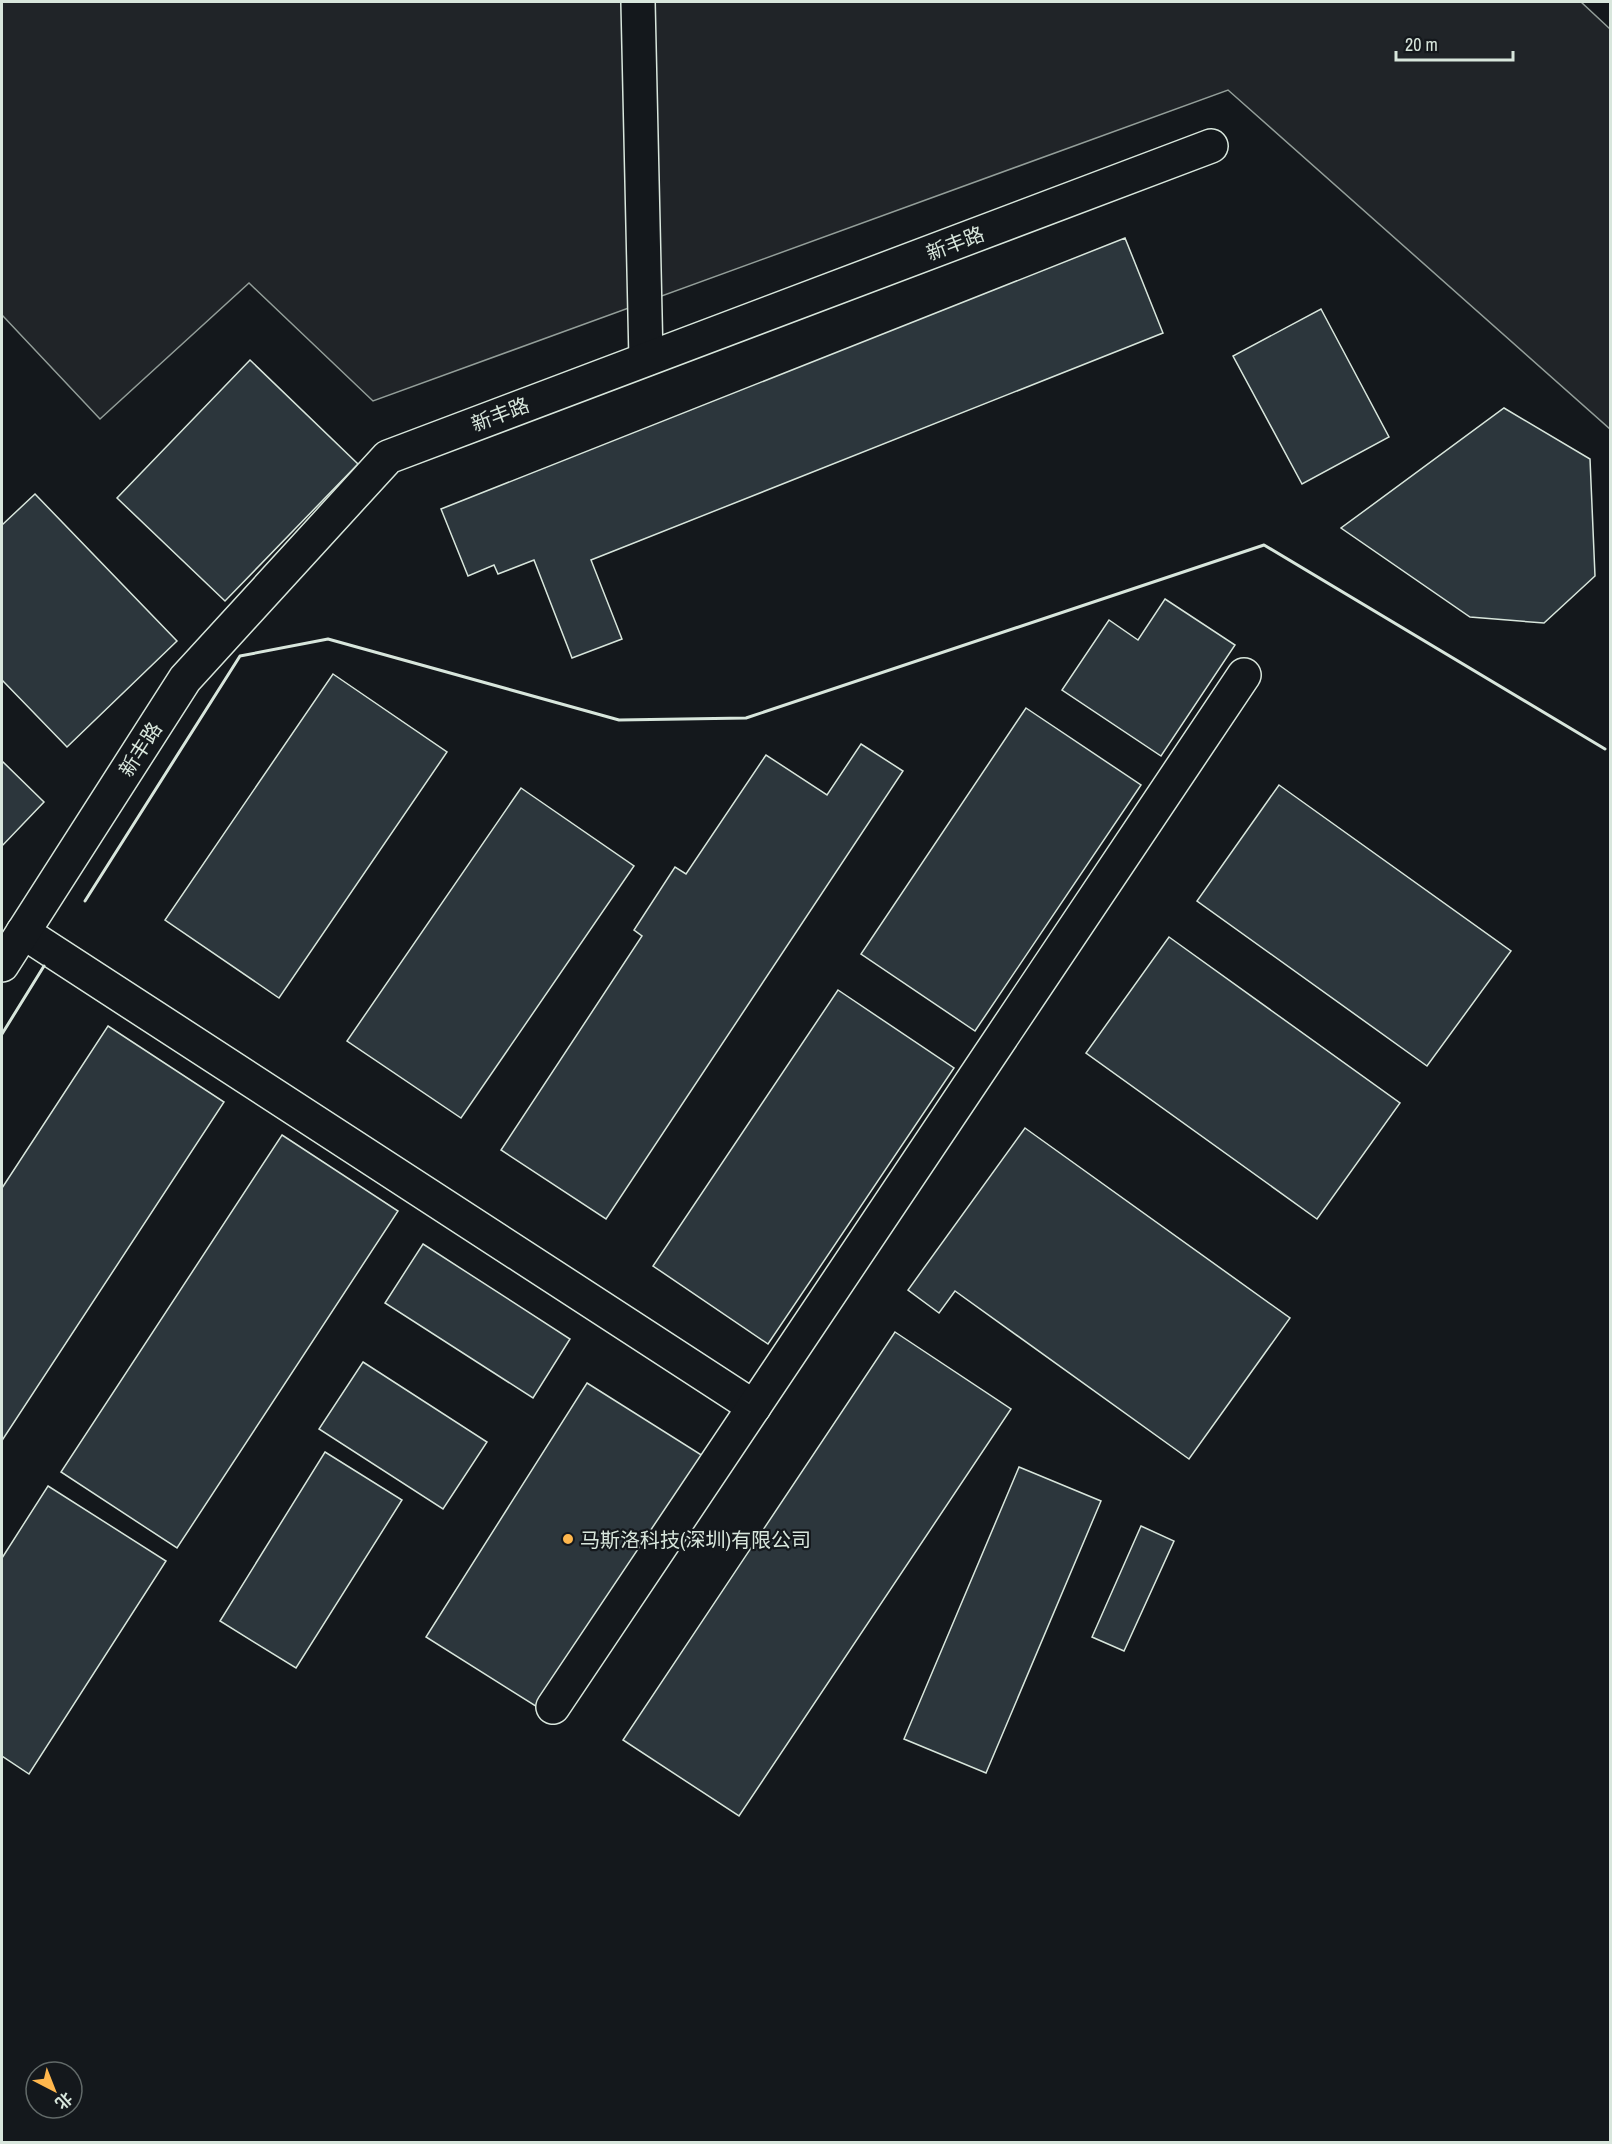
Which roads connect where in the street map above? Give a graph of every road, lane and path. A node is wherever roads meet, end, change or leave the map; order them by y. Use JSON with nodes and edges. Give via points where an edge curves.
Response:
{"nodes":[{"id":1,"x":638,"y":2,"type":"edge"},
{"id":2,"x":1211,"y":146,"type":"dead end"},
{"id":3,"x":646,"y":359,"type":"junction"},
{"id":4,"x":1244,"y":675,"type":"dead end"},
{"id":5,"x":23,"y":932,"type":"junction"},
{"id":6,"x":2,"y":964,"type":"edge"},
{"id":7,"x":754,"y":1407,"type":"junction"},
{"id":8,"x":553,"y":1707,"type":"dead end"}],
"edges":[{"from":1,"to":3,"type":"street"},
{"from":2,"to":3,"type":"street","name":"新丰路"},
{"from":3,"to":5,"type":"street","name":"新丰路","via":[[388,457],[185,679]]},
{"from":4,"to":7,"type":"street"},
{"from":5,"to":6,"type":"street","name":"新丰路"},
{"from":5,"to":7,"type":"street"},
{"from":7,"to":8,"type":"street"}]}
